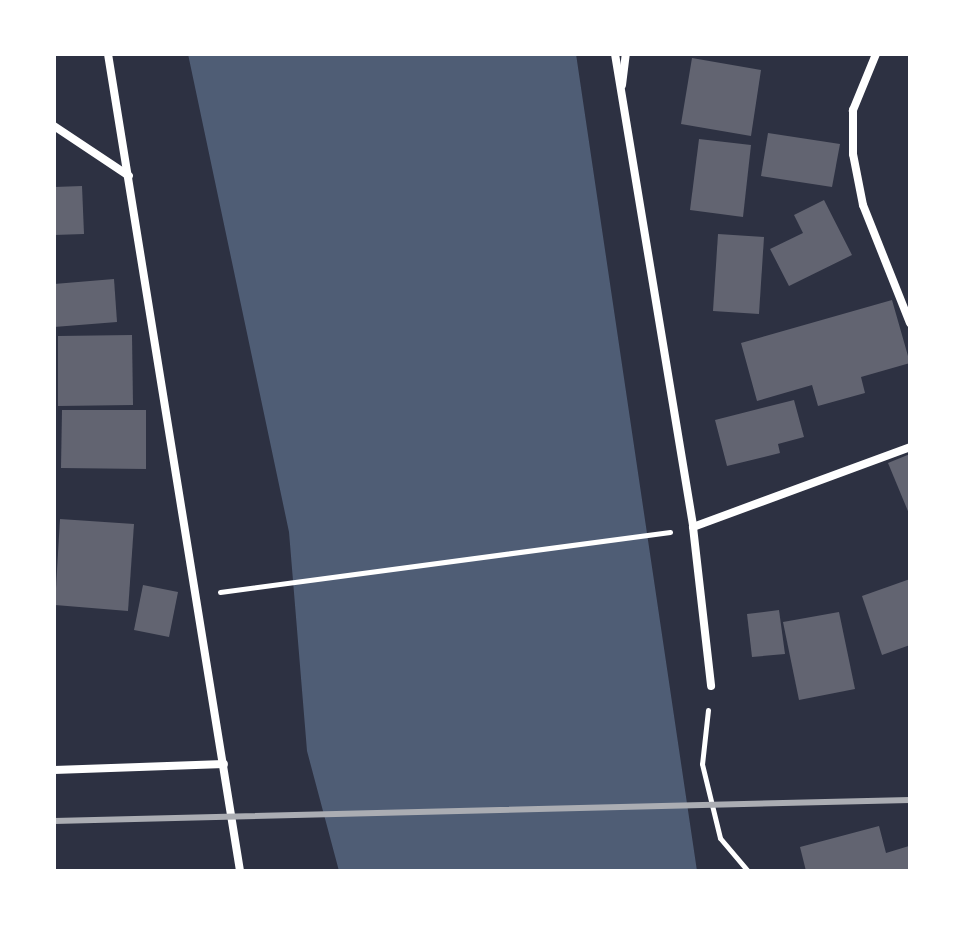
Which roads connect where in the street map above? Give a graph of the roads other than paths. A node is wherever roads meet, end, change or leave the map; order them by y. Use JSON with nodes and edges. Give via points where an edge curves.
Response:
{"nodes":[{"id":1,"x":108,"y":54,"type":"edge"},
{"id":2,"x":615,"y":54,"type":"edge"},
{"id":3,"x":626,"y":54,"type":"edge"},
{"id":4,"x":876,"y":54,"type":"edge"},
{"id":5,"x":620,"y":96,"type":"junction"},
{"id":6,"x":54,"y":126,"type":"edge"},
{"id":7,"x":129,"y":176,"type":"junction"},
{"id":8,"x":910,"y":323,"type":"edge"},
{"id":9,"x":910,"y":447,"type":"edge"},
{"id":10,"x":693,"y":527,"type":"junction"},
{"id":11,"x":711,"y":686,"type":"road end"},
{"id":12,"x":224,"y":764,"type":"junction"},
{"id":13,"x":54,"y":770,"type":"edge"},
{"id":14,"x":240,"y":871,"type":"edge"}],
"edges":[{"from":1,"to":7,"type":"street"},
{"from":2,"to":5,"type":"street"},
{"from":3,"to":5,"type":"street"},
{"from":4,"to":8,"type":"street","via":[[853,110],[853,154],[863,205]]},
{"from":5,"to":10,"type":"street"},
{"from":6,"to":7,"type":"street"},
{"from":7,"to":12,"type":"street"},
{"from":9,"to":10,"type":"street"},
{"from":10,"to":11,"type":"street"},
{"from":12,"to":13,"type":"street"},
{"from":12,"to":14,"type":"street"}]}
